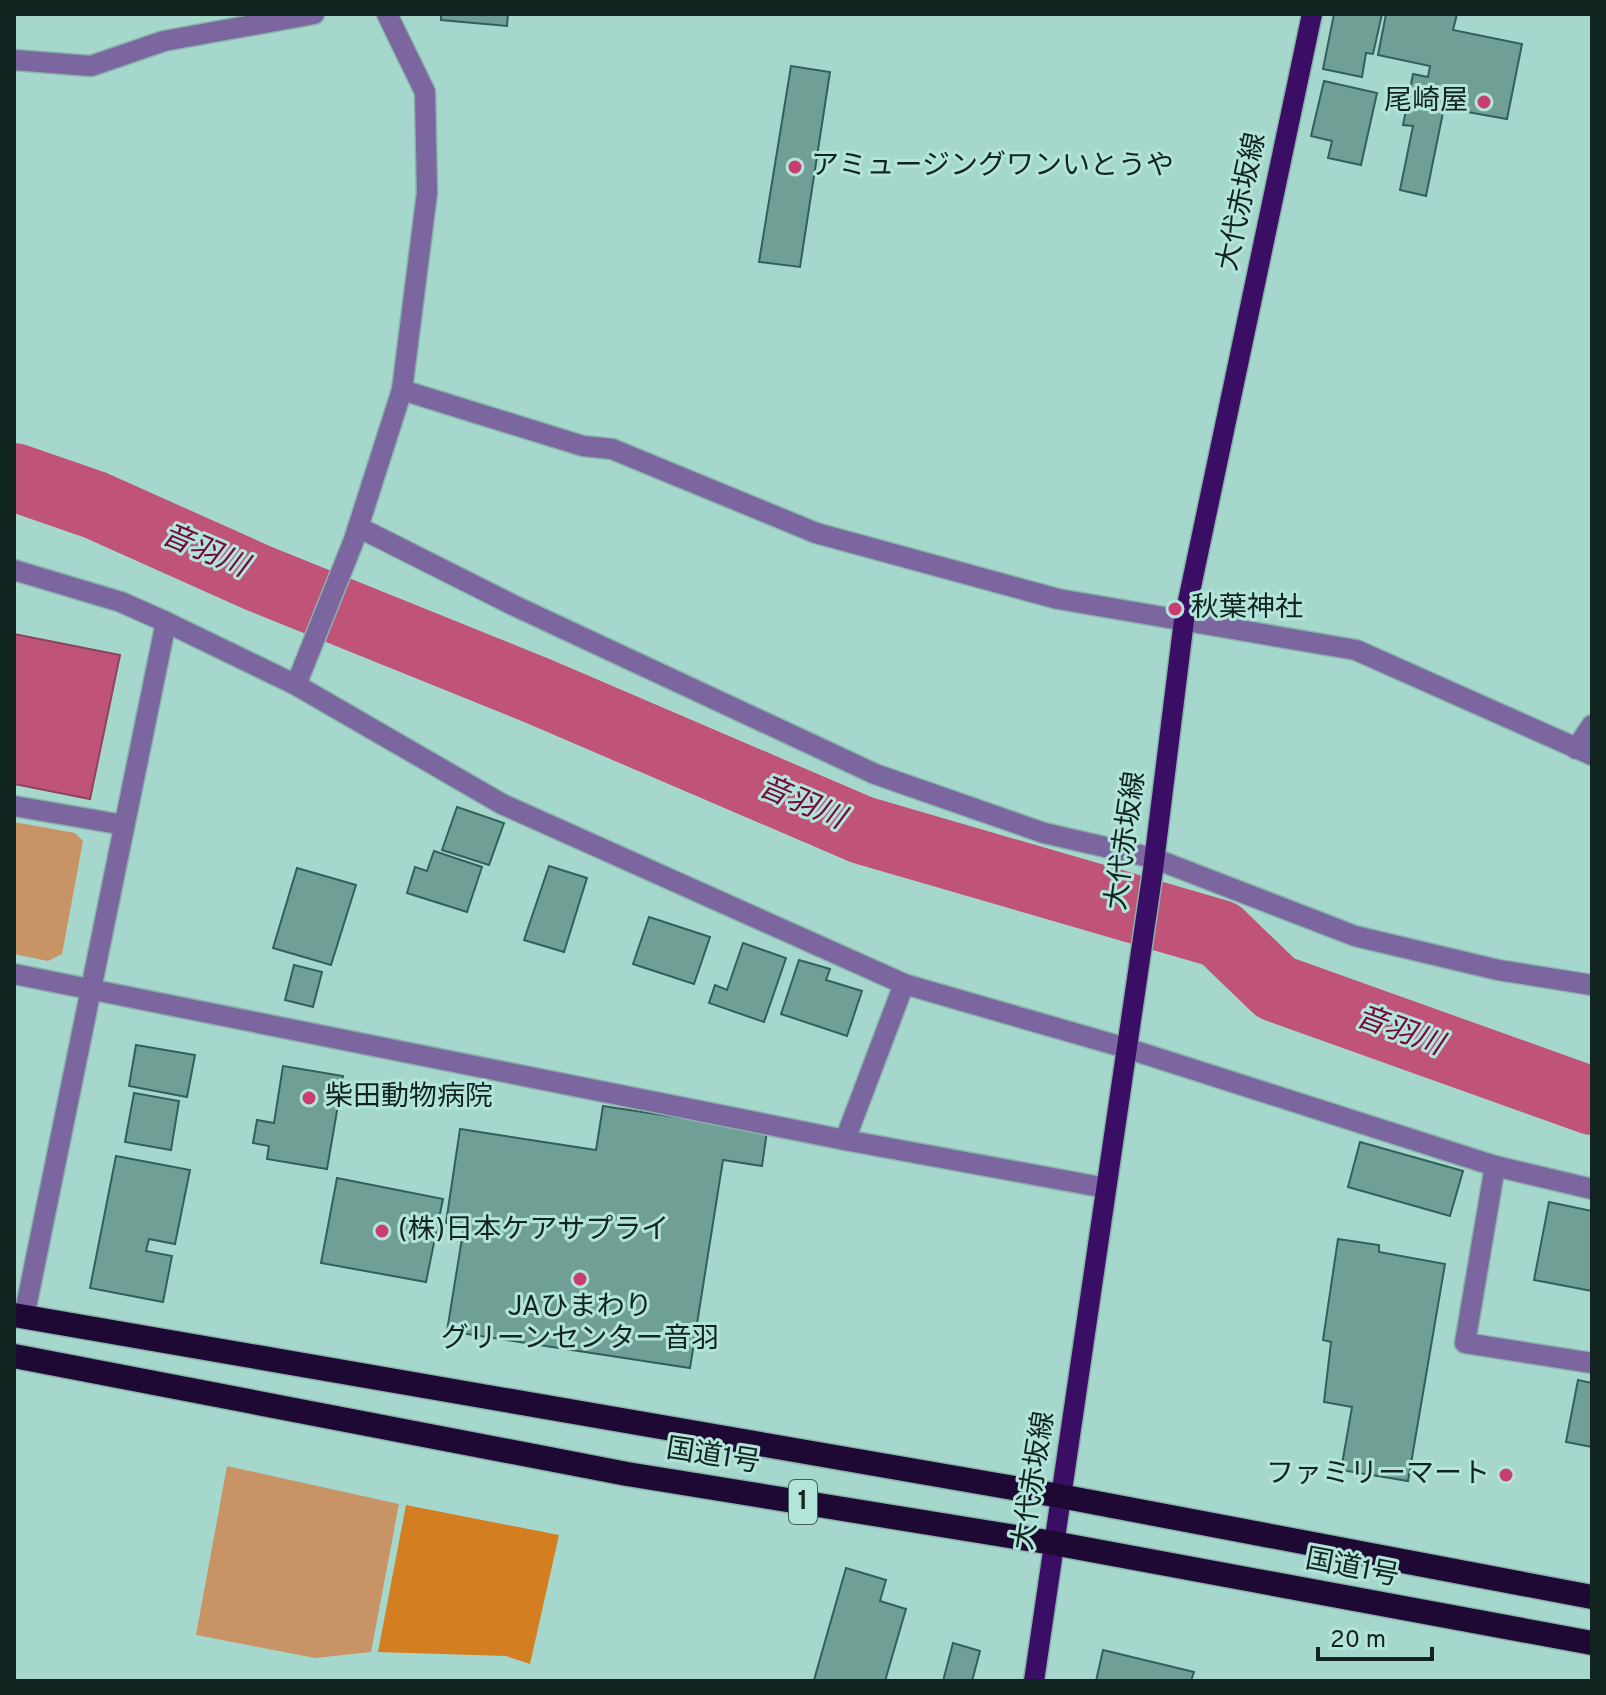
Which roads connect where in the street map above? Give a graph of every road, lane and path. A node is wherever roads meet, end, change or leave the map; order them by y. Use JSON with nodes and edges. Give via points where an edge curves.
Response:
{"nodes":[{"id":1,"x":314,"y":14,"type":"edge"},
{"id":2,"x":387,"y":14,"type":"edge"},
{"id":3,"x":1312,"y":14,"type":"edge"},
{"id":4,"x":14,"y":60,"type":"edge"},
{"id":5,"x":402,"y":390,"type":"junction"},
{"id":6,"x":356,"y":533,"type":"junction"},
{"id":7,"x":14,"y":570,"type":"edge"},
{"id":8,"x":1184,"y":620,"type":"junction"},
{"id":9,"x":166,"y":622,"type":"junction"},
{"id":10,"x":300,"y":677,"type":"junction"},
{"id":11,"x":1592,"y":725,"type":"edge"},
{"id":12,"x":1584,"y":752,"type":"edge"},
{"id":13,"x":14,"y":806,"type":"edge"},
{"id":14,"x":124,"y":825,"type":"junction"},
{"id":15,"x":1153,"y":864,"type":"junction"},
{"id":16,"x":14,"y":974,"type":"edge"},
{"id":17,"x":904,"y":984,"type":"junction"},
{"id":18,"x":1592,"y":985,"type":"edge"},
{"id":19,"x":91,"y":989,"type":"junction"},
{"id":20,"x":1126,"y":1048,"type":"junction"},
{"id":21,"x":845,"y":1140,"type":"junction"},
{"id":22,"x":1495,"y":1166,"type":"junction"},
{"id":23,"x":1106,"y":1188,"type":"junction"},
{"id":24,"x":1592,"y":1189,"type":"edge"},
{"id":25,"x":19,"y":1316,"type":"edge"},
{"id":26,"x":14,"y":1356,"type":"edge"},
{"id":27,"x":1592,"y":1363,"type":"edge"},
{"id":28,"x":1060,"y":1496,"type":"junction"},
{"id":29,"x":1053,"y":1543,"type":"junction"},
{"id":30,"x":1592,"y":1597,"type":"edge"},
{"id":31,"x":1592,"y":1643,"type":"edge"},
{"id":32,"x":1034,"y":1681,"type":"edge"}],
"edges":[{"from":1,"to":4,"type":"street","via":[[164,41],[91,66]]},
{"from":2,"to":5,"type":"street","via":[[425,92],[427,193]]},
{"from":3,"to":8,"type":"main road","name":"大代赤坂線"},
{"from":5,"to":6,"type":"street"},
{"from":5,"to":8,"type":"street","via":[[583,446],[612,449],[816,533],[1058,599]]},
{"from":6,"to":10,"type":"street"},
{"from":6,"to":15,"type":"street","via":[[875,774],[1044,833]]},
{"from":7,"to":9,"type":"street","via":[[121,602]]},
{"from":8,"to":12,"type":"street","via":[[1356,650]]},
{"from":8,"to":15,"type":"main road","name":"大代赤坂線"},
{"from":9,"to":10,"type":"street"},
{"from":9,"to":14,"type":"street"},
{"from":10,"to":17,"type":"street","via":[[502,804]]},
{"from":11,"to":12,"type":"street"},
{"from":13,"to":14,"type":"street"},
{"from":14,"to":19,"type":"street"},
{"from":15,"to":18,"type":"street","via":[[1355,936],[1498,970]]},
{"from":15,"to":20,"type":"main road","name":"大代赤坂線"},
{"from":16,"to":19,"type":"street"},
{"from":17,"to":20,"type":"street"},
{"from":17,"to":21,"type":"street"},
{"from":19,"to":21,"type":"street"},
{"from":19,"to":25,"type":"street"},
{"from":20,"to":22,"type":"street"},
{"from":20,"to":23,"type":"main road","name":"大代赤坂線"},
{"from":21,"to":23,"type":"street"},
{"from":22,"to":24,"type":"street"},
{"from":22,"to":27,"type":"street","via":[[1465,1343]]},
{"from":23,"to":28,"type":"main road","name":"大代赤坂線"},
{"from":25,"to":28,"type":"highway","name":"国道1号","number":"1"},
{"from":26,"to":29,"type":"highway","name":"国道1号","number":"1","via":[[627,1474]]},
{"from":28,"to":29,"type":"main road","name":"大代赤坂線"},
{"from":28,"to":30,"type":"highway","name":"国道1号","number":"1"},
{"from":29,"to":31,"type":"highway","name":"国道1号","number":"1"},
{"from":29,"to":32,"type":"main road","name":"大代赤坂線"}]}
